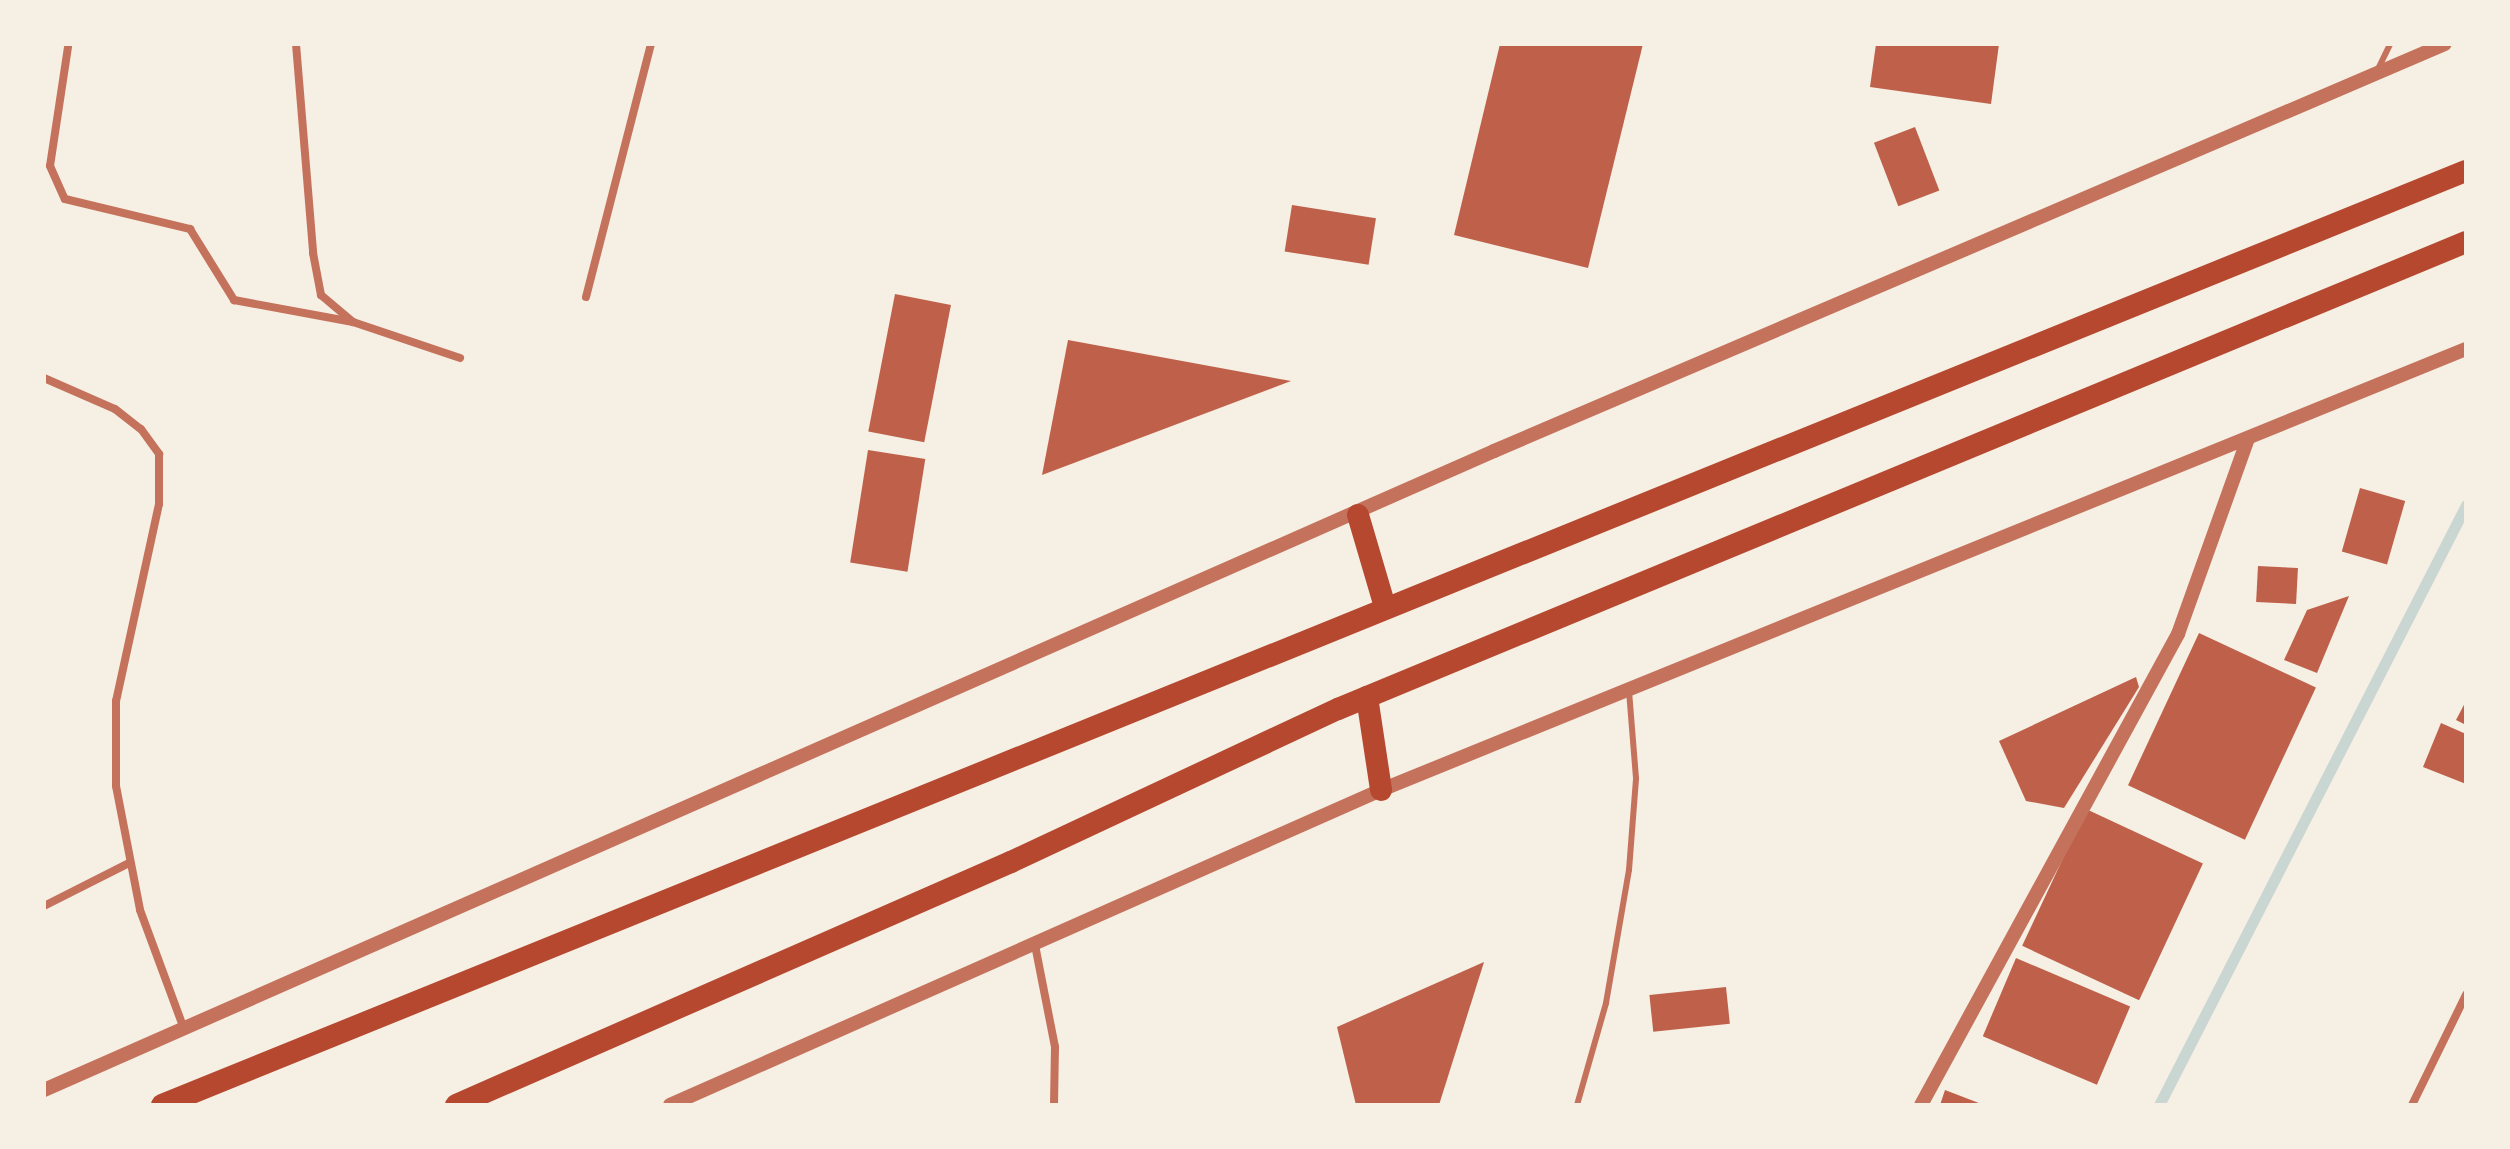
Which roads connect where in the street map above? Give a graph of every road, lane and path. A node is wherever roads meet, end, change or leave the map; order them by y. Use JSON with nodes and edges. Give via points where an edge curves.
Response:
{"nodes":[{"id":1,"x":296,"y":44,"type":"edge"},
{"id":2,"x":651,"y":44,"type":"edge"},
{"id":3,"x":2390,"y":44,"type":"edge"},
{"id":4,"x":2445,"y":44,"type":"edge"},
{"id":5,"x":68,"y":47,"type":"dead end"},
{"id":6,"x":2377,"y":72,"type":"junction"},
{"id":7,"x":2466,"y":171,"type":"edge"},
{"id":8,"x":2466,"y":242,"type":"edge"},
{"id":9,"x":586,"y":297,"type":"dead end"},
{"id":10,"x":353,"y":322,"type":"junction"},
{"id":11,"x":2466,"y":349,"type":"edge"},
{"id":12,"x":460,"y":358,"type":"dead end"},
{"id":13,"x":44,"y":378,"type":"edge"},
{"id":14,"x":2248,"y":438,"type":"junction"},
{"id":15,"x":1358,"y":515,"type":"junction"},
{"id":16,"x":1385,"y":607,"type":"junction"},
{"id":17,"x":1628,"y":688,"type":"junction"},
{"id":18,"x":1367,"y":697,"type":"junction"},
{"id":19,"x":1381,"y":790,"type":"junction"},
{"id":20,"x":129,"y":863,"type":"junction"},
{"id":21,"x":44,"y":906,"type":"edge"},
{"id":22,"x":1035,"y":945,"type":"junction"},
{"id":23,"x":2466,"y":995,"type":"edge"},
{"id":24,"x":184,"y":1030,"type":"junction"},
{"id":25,"x":44,"y":1090,"type":"edge"},
{"id":26,"x":162,"y":1105,"type":"edge"},
{"id":27,"x":456,"y":1105,"type":"edge"},
{"id":28,"x":670,"y":1105,"type":"edge"},
{"id":29,"x":1054,"y":1105,"type":"edge"},
{"id":30,"x":1577,"y":1105,"type":"edge"},
{"id":31,"x":1921,"y":1105,"type":"edge"},
{"id":32,"x":2412,"y":1105,"type":"edge"}],
"edges":[{"from":1,"to":10,"type":"street","via":[[317,280],[334,311]]},
{"from":2,"to":9,"type":"street"},
{"from":3,"to":6,"type":"lane"},
{"from":4,"to":6,"type":"street"},
{"from":5,"to":10,"type":"street","via":[[50,166],[65,199],[190,229],[234,300]]},
{"from":6,"to":15,"type":"street"},
{"from":7,"to":16,"type":"highway"},
{"from":8,"to":18,"type":"highway"},
{"from":10,"to":12,"type":"street"},
{"from":11,"to":14,"type":"street"},
{"from":13,"to":20,"type":"street","via":[[115,409],[141,429],[159,454],[159,504],[116,701],[116,786]]},
{"from":14,"to":17,"type":"street"},
{"from":14,"to":31,"type":"street","via":[[2178,634]]},
{"from":15,"to":16,"type":"highway"},
{"from":15,"to":24,"type":"street"},
{"from":16,"to":26,"type":"highway","via":[[823,841]]},
{"from":17,"to":19,"type":"street"},
{"from":17,"to":30,"type":"lane","via":[[1636,778],[1629,870],[1606,1003]]},
{"from":18,"to":19,"type":"highway"},
{"from":18,"to":27,"type":"highway","via":[[1011,862]]},
{"from":19,"to":22,"type":"street"},
{"from":20,"to":21,"type":"street"},
{"from":20,"to":24,"type":"street","via":[[140,910]]},
{"from":22,"to":28,"type":"street"},
{"from":22,"to":29,"type":"street","via":[[1055,1047]]},
{"from":23,"to":32,"type":"street"},
{"from":24,"to":25,"type":"street"}]}
